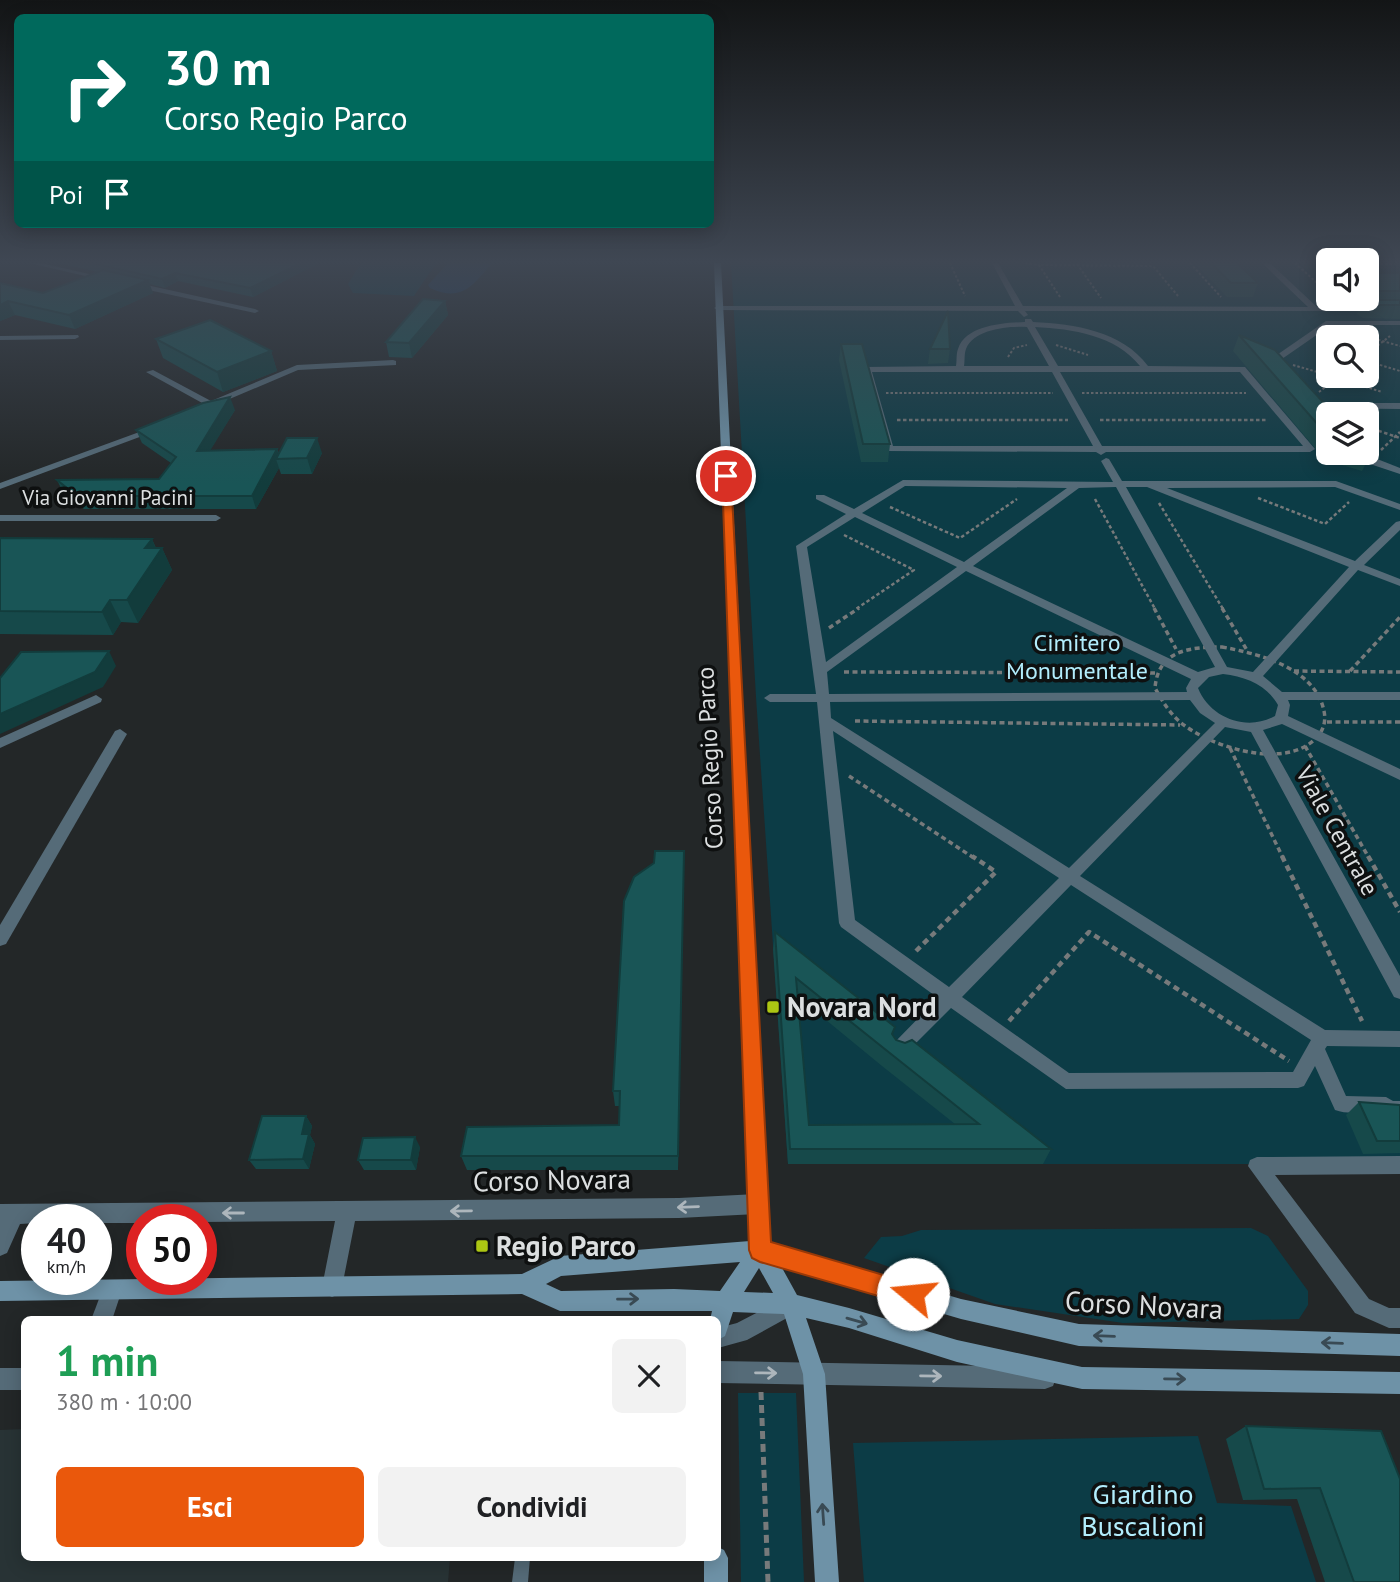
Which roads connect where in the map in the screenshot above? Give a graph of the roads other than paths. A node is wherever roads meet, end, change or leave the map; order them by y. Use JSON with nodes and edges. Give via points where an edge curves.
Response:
{"nodes":[{"id":1,"x":75,"y":337,"type":"dead end"},
{"id":2,"x":719,"y":337,"type":"edge"},
{"id":3,"x":970,"y":337,"type":"edge"},
{"id":4,"x":1037,"y":337,"type":"edge"},
{"id":5,"x":1100,"y":337,"type":"edge"},
{"id":6,"x":1309,"y":337,"type":"edge"},
{"id":7,"x":0,"y":338,"type":"edge"},
{"id":8,"x":393,"y":363,"type":"dead end"},
{"id":9,"x":1054,"y":368,"type":"junction"},
{"id":10,"x":1145,"y":368,"type":"junction"},
{"id":11,"x":960,"y":369,"type":"junction"},
{"id":12,"x":150,"y":372,"type":"dead end"},
{"id":13,"x":1291,"y":380,"type":"edge"},
{"id":14,"x":211,"y":404,"type":"junction"},
{"id":15,"x":1379,"y":405,"type":"edge"},
{"id":16,"x":1400,"y":406,"type":"edge"},
{"id":17,"x":194,"y":412,"type":"edge"},
{"id":18,"x":163,"y":427,"type":"edge"},
{"id":19,"x":1102,"y":454,"type":"junction"},
{"id":20,"x":1379,"y":464,"type":"edge"},
{"id":21,"x":1400,"y":471,"type":"edge"},
{"id":22,"x":1082,"y":484,"type":"junction"},
{"id":23,"x":1117,"y":484,"type":"junction"},
{"id":24,"x":1148,"y":485,"type":"junction"},
{"id":25,"x":0,"y":486,"type":"edge"},
{"id":26,"x":820,"y":497,"type":"dead end"},
{"id":27,"x":1400,"y":507,"type":"edge"},
{"id":28,"x":854,"y":513,"type":"junction"},
{"id":29,"x":0,"y":518,"type":"edge"},
{"id":30,"x":216,"y":518,"type":"dead end"},
{"id":31,"x":1400,"y":524,"type":"edge"},
{"id":32,"x":1356,"y":566,"type":"junction"},
{"id":33,"x":967,"y":567,"type":"junction"},
{"id":34,"x":1400,"y":583,"type":"edge"},
{"id":35,"x":1223,"y":670,"type":"junction"},
{"id":36,"x":821,"y":671,"type":"junction"},
{"id":37,"x":1198,"y":677,"type":"junction"},
{"id":38,"x":1255,"y":677,"type":"junction"},
{"id":39,"x":1194,"y":696,"type":"junction"},
{"id":40,"x":1280,"y":696,"type":"junction"},
{"id":41,"x":1400,"y":696,"type":"edge"},
{"id":42,"x":823,"y":697,"type":"junction"},
{"id":43,"x":770,"y":698,"type":"dead end"},
{"id":44,"x":96,"y":699,"type":"dead end"},
{"id":45,"x":1281,"y":718,"type":"junction"},
{"id":46,"x":825,"y":720,"type":"junction"},
{"id":47,"x":1224,"y":721,"type":"junction"},
{"id":48,"x":1255,"y":727,"type":"junction"},
{"id":49,"x":120,"y":734,"type":"dead end"},
{"id":50,"x":0,"y":743,"type":"edge"},
{"id":51,"x":1400,"y":775,"type":"edge"},
{"id":52,"x":1069,"y":877,"type":"junction"},
{"id":53,"x":0,"y":939,"type":"edge"},
{"id":54,"x":1400,"y":992,"type":"edge"},
{"id":55,"x":950,"y":997,"type":"junction"},
{"id":56,"x":1400,"y":1032,"type":"edge"},
{"id":57,"x":1316,"y":1040,"type":"junction"},
{"id":58,"x":1400,"y":1040,"type":"edge"},
{"id":59,"x":899,"y":1049,"type":"edge"},
{"id":60,"x":1400,"y":1109,"type":"edge"},
{"id":61,"x":1400,"y":1165,"type":"edge"},
{"id":62,"x":757,"y":1204,"type":"junction"},
{"id":63,"x":347,"y":1212,"type":"junction"},
{"id":64,"x":7,"y":1214,"type":"edge"},
{"id":65,"x":0,"y":1246,"type":"edge"},
{"id":66,"x":760,"y":1250,"type":"junction"},
{"id":67,"x":523,"y":1284,"type":"junction"},
{"id":68,"x":332,"y":1287,"type":"junction"},
{"id":69,"x":112,"y":1290,"type":"edge"},
{"id":70,"x":0,"y":1291,"type":"edge"},
{"id":71,"x":21,"y":1291,"type":"edge"},
{"id":72,"x":109,"y":1295,"type":"edge"},
{"id":73,"x":726,"y":1301,"type":"junction"},
{"id":74,"x":791,"y":1304,"type":"junction"},
{"id":75,"x":102,"y":1316,"type":"edge"},
{"id":76,"x":721,"y":1318,"type":"edge"},
{"id":77,"x":1400,"y":1318,"type":"edge"},
{"id":78,"x":721,"y":1337,"type":"edge"},
{"id":79,"x":1400,"y":1345,"type":"edge"},
{"id":80,"x":721,"y":1372,"type":"edge"},
{"id":81,"x":814,"y":1374,"type":"junction"},
{"id":82,"x":1082,"y":1378,"type":"junction"},
{"id":83,"x":21,"y":1379,"type":"edge"},
{"id":84,"x":0,"y":1380,"type":"edge"},
{"id":85,"x":1400,"y":1382,"type":"edge"},
{"id":86,"x":523,"y":1561,"type":"edge"},
{"id":87,"x":716,"y":1561,"type":"edge"},
{"id":88,"x":520,"y":1582,"type":"edge"},
{"id":89,"x":716,"y":1582,"type":"edge"},
{"id":90,"x":827,"y":1582,"type":"edge"}],
"edges":[{"from":1,"to":7,"type":"street"},
{"from":2,"to":62,"type":"street","name":"Corso Regio Parco"},
{"from":3,"to":11,"type":"street","via":[[957,354]]},
{"from":4,"to":9,"type":"street"},
{"from":5,"to":10,"type":"street","via":[[1135,354]]},
{"from":6,"to":13,"type":"street","via":[[1274,361]]},
{"from":8,"to":14,"type":"street","via":[[297,368]]},
{"from":9,"to":10,"type":"street"},
{"from":9,"to":11,"type":"street"},
{"from":9,"to":19,"type":"street"},
{"from":10,"to":19,"type":"street","via":[[1242,369],[1310,449]]},
{"from":11,"to":19,"type":"street","via":[[867,369],[889,449]]},
{"from":12,"to":14,"type":"street"},
{"from":14,"to":17,"type":"street"},
{"from":15,"to":16,"type":"street"},
{"from":18,"to":25,"type":"street"},
{"from":19,"to":23,"type":"street"},
{"from":20,"to":21,"type":"street"},
{"from":22,"to":23,"type":"street"},
{"from":22,"to":28,"type":"street","via":[[903,483]]},
{"from":22,"to":33,"type":"street"},
{"from":23,"to":24,"type":"street"},
{"from":23,"to":35,"type":"street"},
{"from":24,"to":27,"type":"street","via":[[1336,484]]},
{"from":24,"to":32,"type":"street"},
{"from":26,"to":28,"type":"street"},
{"from":28,"to":33,"type":"street"},
{"from":28,"to":36,"type":"street","via":[[801,546]]},
{"from":29,"to":30,"type":"street","name":"Via Giovanni Pacini"},
{"from":31,"to":32,"type":"street"},
{"from":32,"to":34,"type":"street"},
{"from":32,"to":38,"type":"street"},
{"from":33,"to":36,"type":"street"},
{"from":33,"to":37,"type":"street"},
{"from":35,"to":37,"type":"street"},
{"from":35,"to":38,"type":"street"},
{"from":36,"to":42,"type":"street"},
{"from":37,"to":39,"type":"street","via":[[1192,688]]},
{"from":38,"to":40,"type":"street"},
{"from":39,"to":42,"type":"street"},
{"from":39,"to":47,"type":"street","via":[[1210,714]]},
{"from":40,"to":41,"type":"street"},
{"from":40,"to":45,"type":"street","via":[[1284,705]]},
{"from":42,"to":43,"type":"street"},
{"from":42,"to":46,"type":"street"},
{"from":44,"to":50,"type":"street"},
{"from":45,"to":48,"type":"street"},
{"from":45,"to":51,"type":"street"},
{"from":46,"to":52,"type":"street"},
{"from":46,"to":55,"type":"street","via":[[847,923]]},
{"from":47,"to":48,"type":"street"},
{"from":47,"to":52,"type":"street"},
{"from":48,"to":54,"type":"street","name":"Viale Centrale"},
{"from":49,"to":53,"type":"street"},
{"from":52,"to":55,"type":"street"},
{"from":52,"to":57,"type":"street"},
{"from":55,"to":57,"type":"street","via":[[1066,1081],[1298,1080]]},
{"from":55,"to":59,"type":"street"},
{"from":56,"to":57,"type":"street","via":[[1367,1031]]},
{"from":57,"to":58,"type":"street"},
{"from":57,"to":60,"type":"street","via":[[1341,1104]]},
{"from":61,"to":77,"type":"street","via":[[1257,1166],[1362,1306]]},
{"from":62,"to":63,"type":"street","name":"Corso Novara","one_way":true},
{"from":62,"to":66,"type":"street","name":"Corso Regio Parco"},
{"from":63,"to":64,"type":"street","name":"Corso Novara","one_way":true},
{"from":63,"to":68,"type":"street"},
{"from":64,"to":65,"type":"street"},
{"from":66,"to":67,"type":"street","name":"Corso Novara","via":[[560,1266]]},
{"from":66,"to":73,"type":"street"},
{"from":66,"to":74,"type":"street","name":"Corso Regio Parco"},
{"from":79,"to":66,"type":"street","name":"Corso Novara","one_way":true,"via":[[1079,1335],[961,1309]]},
{"from":67,"to":68,"type":"street","name":"Corso Novara"},
{"from":67,"to":73,"type":"street","name":"Corso Novara","one_way":true,"via":[[560,1301]]},
{"from":68,"to":69,"type":"street","name":"Corso Novara"},
{"from":70,"to":71,"type":"street","name":"Corso Novara"},
{"from":72,"to":75,"type":"street"},
{"from":73,"to":74,"type":"street","name":"Corso Novara"},
{"from":73,"to":76,"type":"street"},
{"from":74,"to":78,"type":"street","via":[[740,1333]]},
{"from":74,"to":81,"type":"street","name":"Corso Regio Parco"},
{"from":74,"to":82,"type":"street","name":"Corso Novara","one_way":true,"via":[[957,1352]]},
{"from":80,"to":81,"type":"street","name":"Corso Novara","one_way":true},
{"from":81,"to":82,"type":"street","name":"Corso Novara","one_way":true},
{"from":90,"to":81,"type":"street","name":"Corso Regio Parco","one_way":true},
{"from":82,"to":85,"type":"street","name":"Corso Novara","one_way":true},
{"from":83,"to":84,"type":"street"},
{"from":86,"to":88,"type":"lane"},
{"from":87,"to":89,"type":"street"}]}
